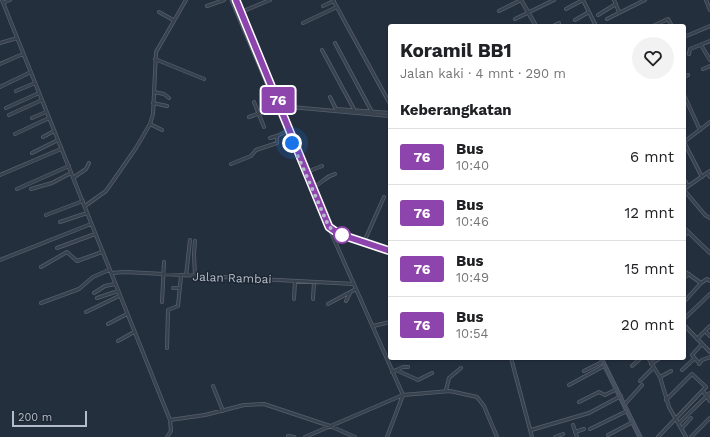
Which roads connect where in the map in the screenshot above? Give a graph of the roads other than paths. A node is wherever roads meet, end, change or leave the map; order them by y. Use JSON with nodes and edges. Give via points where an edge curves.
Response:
{"nodes":[{"id":1,"x":10,"y":0,"type":"edge"},
{"id":2,"x":186,"y":0,"type":"edge"},
{"id":3,"x":221,"y":0,"type":"edge"},
{"id":4,"x":232,"y":0,"type":"edge"},
{"id":5,"x":236,"y":0,"type":"edge"},
{"id":6,"x":270,"y":0,"type":"edge"},
{"id":7,"x":521,"y":0,"type":"edge"},
{"id":8,"x":554,"y":0,"type":"edge"},
{"id":9,"x":583,"y":0,"type":"edge"},
{"id":10,"x":614,"y":0,"type":"edge"},
{"id":11,"x":645,"y":0,"type":"edge"},
{"id":12,"x":706,"y":0,"type":"edge"},
{"id":13,"x":334,"y":1,"type":"edge"},
{"id":14,"x":3,"y":2,"type":"edge"},
{"id":15,"x":616,"y":4,"type":"junction"},
{"id":16,"x":207,"y":6,"type":"dead end"},
{"id":17,"x":323,"y":6,"type":"dead end"},
{"id":18,"x":337,"y":7,"type":"junction"},
{"id":19,"x":566,"y":9,"type":"dead end"},
{"id":20,"x":710,"y":10,"type":"edge"},
{"id":21,"x":499,"y":11,"type":"dead end"},
{"id":22,"x":159,"y":12,"type":"dead end"},
{"id":23,"x":241,"y":12,"type":"junction"},
{"id":24,"x":528,"y":12,"type":"junction"},
{"id":25,"x":589,"y":12,"type":"junction"},
{"id":26,"x":619,"y":12,"type":"junction"},
{"id":27,"x":598,"y":15,"type":"dead end"},
{"id":28,"x":515,"y":19,"type":"dead end"},
{"id":29,"x":607,"y":19,"type":"dead end"},
{"id":30,"x":173,"y":20,"type":"junction"},
{"id":31,"x":575,"y":20,"type":"dead end"},
{"id":32,"x":303,"y":23,"type":"dead end"},
{"id":33,"x":534,"y":24,"type":"edge"},
{"id":34,"x":595,"y":24,"type":"edge"},
{"id":35,"x":657,"y":24,"type":"edge"},
{"id":36,"x":671,"y":24,"type":"edge"},
{"id":37,"x":710,"y":26,"type":"edge"},
{"id":38,"x":686,"y":36,"type":"edge"},
{"id":39,"x":17,"y":38,"type":"junction"},
{"id":40,"x":710,"y":41,"type":"edge"},
{"id":41,"x":0,"y":43,"type":"edge"},
{"id":42,"x":335,"y":43,"type":"dead end"},
{"id":43,"x":701,"y":45,"type":"junction"},
{"id":44,"x":322,"y":50,"type":"dead end"},
{"id":45,"x":23,"y":54,"type":"junction"},
{"id":46,"x":689,"y":54,"type":"dead end"},
{"id":47,"x":155,"y":59,"type":"junction"},
{"id":48,"x":710,"y":60,"type":"edge"},
{"id":49,"x":0,"y":64,"type":"edge"},
{"id":50,"x":710,"y":66,"type":"edge"},
{"id":51,"x":703,"y":69,"type":"dead end"},
{"id":52,"x":31,"y":72,"type":"junction"},
{"id":53,"x":204,"y":79,"type":"dead end"},
{"id":54,"x":35,"y":83,"type":"junction"},
{"id":55,"x":0,"y":87,"type":"edge"},
{"id":56,"x":16,"y":91,"type":"dead end"},
{"id":57,"x":154,"y":92,"type":"junction"},
{"id":58,"x":39,"y":93,"type":"junction"},
{"id":59,"x":330,"y":97,"type":"dead end"},
{"id":60,"x":169,"y":98,"type":"dead end"},
{"id":61,"x":42,"y":100,"type":"junction"},
{"id":62,"x":388,"y":100,"type":"edge"},
{"id":63,"x":254,"y":102,"type":"dead end"},
{"id":64,"x":686,"y":102,"type":"edge"},
{"id":65,"x":154,"y":103,"type":"junction"},
{"id":66,"x":167,"y":106,"type":"dead end"},
{"id":67,"x":279,"y":106,"type":"junction"},
{"id":68,"x":6,"y":108,"type":"dead end"},
{"id":69,"x":355,"y":111,"type":"junction"},
{"id":70,"x":46,"y":112,"type":"junction"},
{"id":71,"x":372,"y":112,"type":"junction"},
{"id":72,"x":9,"y":114,"type":"dead end"},
{"id":73,"x":260,"y":114,"type":"junction"},
{"id":74,"x":388,"y":115,"type":"edge"},
{"id":75,"x":388,"y":115,"type":"edge"},
{"id":76,"x":32,"y":118,"type":"dead end"},
{"id":77,"x":49,"y":118,"type":"junction"},
{"id":78,"x":249,"y":118,"type":"dead end"},
{"id":79,"x":710,"y":122,"type":"edge"},
{"id":80,"x":150,"y":124,"type":"junction"},
{"id":81,"x":264,"y":127,"type":"dead end"},
{"id":82,"x":162,"y":130,"type":"dead end"},
{"id":83,"x":700,"y":130,"type":"junction"},
{"id":84,"x":54,"y":131,"type":"junction"},
{"id":85,"x":287,"y":131,"type":"junction"},
{"id":86,"x":15,"y":134,"type":"dead end"},
{"id":87,"x":277,"y":136,"type":"junction"},
{"id":88,"x":43,"y":137,"type":"dead end"},
{"id":89,"x":270,"y":138,"type":"dead end"},
{"id":90,"x":58,"y":140,"type":"junction"},
{"id":91,"x":686,"y":140,"type":"edge"},
{"id":92,"x":686,"y":146,"type":"edge"},
{"id":93,"x":61,"y":149,"type":"junction"},
{"id":94,"x":32,"y":153,"type":"dead end"},
{"id":95,"x":89,"y":162,"type":"dead end"},
{"id":96,"x":231,"y":164,"type":"dead end"},
{"id":97,"x":69,"y":166,"type":"junction"},
{"id":98,"x":322,"y":166,"type":"dead end"},
{"id":99,"x":710,"y":171,"type":"edge"},
{"id":100,"x":307,"y":172,"type":"junction"},
{"id":101,"x":71,"y":173,"type":"junction"},
{"id":102,"x":707,"y":173,"type":"junction"},
{"id":103,"x":336,"y":174,"type":"dead end"},
{"id":104,"x":0,"y":175,"type":"edge"},
{"id":105,"x":702,"y":177,"type":"junction"},
{"id":106,"x":710,"y":177,"type":"edge"},
{"id":107,"x":73,"y":178,"type":"junction"},
{"id":108,"x":686,"y":182,"type":"edge"},
{"id":109,"x":688,"y":186,"type":"joint"},
{"id":110,"x":312,"y":187,"type":"junction"},
{"id":111,"x":31,"y":189,"type":"dead end"},
{"id":112,"x":17,"y":190,"type":"dead end"},
{"id":113,"x":686,"y":192,"type":"edge"},
{"id":114,"x":384,"y":197,"type":"dead end"},
{"id":115,"x":83,"y":201,"type":"junction"},
{"id":116,"x":85,"y":206,"type":"junction"},
{"id":117,"x":87,"y":213,"type":"junction"},
{"id":118,"x":46,"y":215,"type":"dead end"},
{"id":119,"x":710,"y":218,"type":"edge"},
{"id":120,"x":60,"y":222,"type":"dead end"},
{"id":121,"x":91,"y":224,"type":"junction"},
{"id":122,"x":329,"y":227,"type":"junction"},
{"id":123,"x":688,"y":232,"type":"edge"},
{"id":124,"x":95,"y":234,"type":"junction"},
{"id":125,"x":190,"y":240,"type":"dead end"},
{"id":126,"x":195,"y":241,"type":"dead end"},
{"id":127,"x":364,"y":242,"type":"junction"},
{"id":128,"x":57,"y":248,"type":"dead end"},
{"id":129,"x":388,"y":250,"type":"edge"},
{"id":130,"x":102,"y":252,"type":"junction"},
{"id":131,"x":710,"y":253,"type":"edge"},
{"id":132,"x":0,"y":260,"type":"edge"},
{"id":133,"x":164,"y":262,"type":"dead end"},
{"id":134,"x":40,"y":266,"type":"dead end"},
{"id":135,"x":110,"y":272,"type":"junction"},
{"id":136,"x":686,"y":272,"type":"edge"},
{"id":137,"x":689,"y":274,"type":"junction"},
{"id":138,"x":162,"y":275,"type":"junction"},
{"id":139,"x":181,"y":276,"type":"junction"},
{"id":140,"x":186,"y":276,"type":"junction"},
{"id":141,"x":195,"y":276,"type":"junction"},
{"id":142,"x":686,"y":276,"type":"edge"},
{"id":143,"x":295,"y":281,"type":"junction"},
{"id":144,"x":710,"y":281,"type":"edge"},
{"id":145,"x":314,"y":282,"type":"junction"},
{"id":146,"x":701,"y":283,"type":"junction"},
{"id":147,"x":115,"y":284,"type":"junction"},
{"id":148,"x":354,"y":284,"type":"junction"},
{"id":149,"x":173,"y":288,"type":"dead end"},
{"id":150,"x":180,"y":288,"type":"junction"},
{"id":151,"x":356,"y":289,"type":"junction"},
{"id":152,"x":118,"y":291,"type":"junction"},
{"id":153,"x":94,"y":293,"type":"dead end"},
{"id":154,"x":350,"y":293,"type":"junction"},
{"id":155,"x":710,"y":294,"type":"edge"},
{"id":156,"x":119,"y":296,"type":"junction"},
{"id":157,"x":97,"y":298,"type":"dead end"},
{"id":158,"x":294,"y":299,"type":"dead end"},
{"id":159,"x":313,"y":299,"type":"dead end"},
{"id":160,"x":686,"y":300,"type":"edge"},
{"id":161,"x":346,"y":301,"type":"dead end"},
{"id":162,"x":162,"y":302,"type":"dead end"},
{"id":163,"x":41,"y":303,"type":"dead end"},
{"id":164,"x":328,"y":304,"type":"dead end"},
{"id":165,"x":86,"y":312,"type":"dead end"},
{"id":166,"x":127,"y":314,"type":"junction"},
{"id":167,"x":686,"y":317,"type":"edge"},
{"id":168,"x":388,"y":322,"type":"edge"},
{"id":169,"x":108,"y":324,"type":"dead end"},
{"id":170,"x":373,"y":326,"type":"junction"},
{"id":171,"x":710,"y":326,"type":"edge"},
{"id":172,"x":686,"y":327,"type":"edge"},
{"id":173,"x":705,"y":331,"type":"junction"},
{"id":174,"x":134,"y":332,"type":"junction"},
{"id":175,"x":710,"y":336,"type":"edge"},
{"id":176,"x":697,"y":339,"type":"junction"},
{"id":177,"x":118,"y":341,"type":"dead end"},
{"id":178,"x":702,"y":344,"type":"junction"},
{"id":179,"x":167,"y":348,"type":"dead end"},
{"id":180,"x":709,"y":350,"type":"edge"},
{"id":181,"x":710,"y":357,"type":"edge"},
{"id":182,"x":694,"y":359,"type":"junction"},
{"id":183,"x":512,"y":360,"type":"edge"},
{"id":184,"x":639,"y":360,"type":"edge"},
{"id":185,"x":649,"y":360,"type":"edge"},
{"id":186,"x":657,"y":360,"type":"edge"},
{"id":187,"x":602,"y":362,"type":"edge"},
{"id":188,"x":651,"y":364,"type":"junction"},
{"id":189,"x":632,"y":366,"type":"dead end"},
{"id":190,"x":408,"y":367,"type":"dead end"},
{"id":191,"x":461,"y":368,"type":"dead end"},
{"id":192,"x":653,"y":368,"type":"junction"},
{"id":193,"x":396,"y":370,"type":"junction"},
{"id":194,"x":682,"y":370,"type":"dead end"},
{"id":195,"x":584,"y":371,"type":"dead end"},
{"id":196,"x":671,"y":371,"type":"dead end"},
{"id":197,"x":392,"y":372,"type":"junction"},
{"id":198,"x":432,"y":373,"type":"dead end"},
{"id":199,"x":660,"y":377,"type":"junction"},
{"id":200,"x":640,"y":381,"type":"dead end"},
{"id":201,"x":569,"y":385,"type":"dead end"},
{"id":202,"x":642,"y":385,"type":"dead end"},
{"id":203,"x":213,"y":386,"type":"dead end"},
{"id":204,"x":617,"y":389,"type":"junction"},
{"id":205,"x":446,"y":390,"type":"junction"},
{"id":206,"x":703,"y":391,"type":"junction"},
{"id":207,"x":710,"y":393,"type":"edge"},
{"id":208,"x":403,"y":395,"type":"junction"},
{"id":209,"x":706,"y":395,"type":"junction"},
{"id":210,"x":621,"y":396,"type":"junction"},
{"id":211,"x":666,"y":400,"type":"junction"},
{"id":212,"x":710,"y":401,"type":"edge"},
{"id":213,"x":579,"y":402,"type":"dead end"},
{"id":214,"x":624,"y":404,"type":"junction"},
{"id":215,"x":223,"y":411,"type":"junction"},
{"id":216,"x":627,"y":411,"type":"junction"},
{"id":217,"x":676,"y":417,"type":"junction"},
{"id":218,"x":691,"y":418,"type":"dead end"},
{"id":219,"x":710,"y":418,"type":"edge"},
{"id":220,"x":170,"y":420,"type":"junction"},
{"id":221,"x":633,"y":422,"type":"junction"},
{"id":222,"x":679,"y":423,"type":"junction"},
{"id":223,"x":573,"y":425,"type":"dead end"},
{"id":224,"x":330,"y":426,"type":"junction"},
{"id":225,"x":682,"y":428,"type":"junction"},
{"id":226,"x":584,"y":429,"type":"dead end"},
{"id":227,"x":590,"y":429,"type":"dead end"},
{"id":228,"x":531,"y":430,"type":"junction"},
{"id":229,"x":576,"y":432,"type":"junction"},
{"id":230,"x":563,"y":434,"type":"dead end"},
{"id":231,"x":608,"y":435,"type":"dead end"},
{"id":232,"x":288,"y":436,"type":"dead end"},
{"id":233,"x":167,"y":437,"type":"edge"},
{"id":234,"x":294,"y":437,"type":"edge"},
{"id":235,"x":305,"y":437,"type":"edge"},
{"id":236,"x":355,"y":437,"type":"edge"},
{"id":237,"x":387,"y":437,"type":"edge"},
{"id":238,"x":498,"y":437,"type":"edge"},
{"id":239,"x":532,"y":437,"type":"edge"},
{"id":240,"x":555,"y":437,"type":"edge"},
{"id":241,"x":578,"y":437,"type":"edge"},
{"id":242,"x":639,"y":437,"type":"edge"},
{"id":243,"x":658,"y":437,"type":"edge"},
{"id":244,"x":686,"y":437,"type":"edge"},
{"id":245,"x":691,"y":437,"type":"edge"}],
"edges":[{"from":1,"to":14,"type":"street"},
{"from":2,"to":30,"type":"street"},
{"from":3,"to":16,"type":"street"},
{"from":4,"to":67,"type":"main road"},
{"from":5,"to":23,"type":"main road"},
{"from":6,"to":23,"type":"street"},
{"from":7,"to":21,"type":"street"},
{"from":7,"to":24,"type":"street"},
{"from":8,"to":24,"type":"street"},
{"from":9,"to":19,"type":"street"},
{"from":9,"to":25,"type":"street"},
{"from":10,"to":15,"type":"street"},
{"from":11,"to":26,"type":"street"},
{"from":12,"to":20,"type":"street"},
{"from":13,"to":17,"type":"street"},
{"from":13,"to":18,"type":"street"},
{"from":14,"to":39,"type":"street"},
{"from":15,"to":26,"type":"street"},
{"from":15,"to":27,"type":"street"},
{"from":18,"to":32,"type":"street"},
{"from":18,"to":62,"type":"street"},
{"from":22,"to":30,"type":"street"},
{"from":23,"to":67,"type":"main road"},
{"from":24,"to":28,"type":"street"},
{"from":24,"to":33,"type":"street"},
{"from":25,"to":31,"type":"street"},
{"from":25,"to":34,"type":"street"},
{"from":26,"to":29,"type":"street"},
{"from":30,"to":47,"type":"street"},
{"from":35,"to":36,"type":"street","via":[[668,19]]},
{"from":37,"to":38,"type":"street"},
{"from":39,"to":41,"type":"street"},
{"from":39,"to":45,"type":"street"},
{"from":40,"to":43,"type":"street"},
{"from":42,"to":71,"type":"street"},
{"from":43,"to":46,"type":"street","via":[[689,50]]},
{"from":43,"to":48,"type":"street"},
{"from":44,"to":69,"type":"street"},
{"from":45,"to":49,"type":"street"},
{"from":45,"to":52,"type":"street"},
{"from":47,"to":53,"type":"street"},
{"from":47,"to":57,"type":"street"},
{"from":50,"to":51,"type":"street"},
{"from":52,"to":54,"type":"street"},
{"from":52,"to":55,"type":"street"},
{"from":54,"to":56,"type":"street"},
{"from":54,"to":58,"type":"street"},
{"from":57,"to":60,"type":"street"},
{"from":57,"to":65,"type":"street"},
{"from":58,"to":61,"type":"street"},
{"from":58,"to":68,"type":"street"},
{"from":59,"to":69,"type":"street","via":[[336,109]]},
{"from":61,"to":70,"type":"street"},
{"from":61,"to":72,"type":"street"},
{"from":63,"to":73,"type":"street"},
{"from":64,"to":83,"type":"street"},
{"from":65,"to":66,"type":"street"},
{"from":65,"to":80,"type":"street"},
{"from":67,"to":73,"type":"street"},
{"from":67,"to":74,"type":"street"},
{"from":67,"to":85,"type":"main road"},
{"from":67,"to":100,"type":"main road"},
{"from":69,"to":71,"type":"street"},
{"from":70,"to":76,"type":"street"},
{"from":70,"to":77,"type":"street"},
{"from":71,"to":75,"type":"street"},
{"from":73,"to":78,"type":"street"},
{"from":73,"to":81,"type":"street"},
{"from":77,"to":84,"type":"street"},
{"from":77,"to":86,"type":"street"},
{"from":79,"to":83,"type":"street"},
{"from":80,"to":82,"type":"street"},
{"from":80,"to":116,"type":"street","via":[[136,149],[106,191]]},
{"from":83,"to":91,"type":"street"},
{"from":84,"to":88,"type":"street"},
{"from":84,"to":90,"type":"street"},
{"from":85,"to":87,"type":"street"},
{"from":85,"to":110,"type":"main road"},
{"from":87,"to":89,"type":"street"},
{"from":87,"to":96,"type":"street","via":[[277,143],[258,149],[251,156]]},
{"from":90,"to":93,"type":"street"},
{"from":90,"to":94,"type":"street"},
{"from":92,"to":105,"type":"street"},
{"from":93,"to":97,"type":"street"},
{"from":93,"to":104,"type":"street"},
{"from":95,"to":107,"type":"street","via":[[86,169]]},
{"from":97,"to":101,"type":"street"},
{"from":97,"to":112,"type":"street"},
{"from":98,"to":100,"type":"street"},
{"from":99,"to":102,"type":"street"},
{"from":100,"to":110,"type":"main road"},
{"from":101,"to":107,"type":"street"},
{"from":101,"to":111,"type":"street"},
{"from":102,"to":105,"type":"street"},
{"from":102,"to":106,"type":"street"},
{"from":103,"to":110,"type":"street","via":[[326,176],[322,183]]},
{"from":105,"to":109,"type":"street"},
{"from":107,"to":115,"type":"street"},
{"from":108,"to":109,"type":"street"},
{"from":110,"to":122,"type":"main road"},
{"from":113,"to":119,"type":"street"},
{"from":114,"to":127,"type":"street"},
{"from":115,"to":116,"type":"street"},
{"from":115,"to":118,"type":"street"},
{"from":116,"to":117,"type":"street"},
{"from":117,"to":120,"type":"street"},
{"from":117,"to":121,"type":"street"},
{"from":121,"to":124,"type":"street"},
{"from":121,"to":132,"type":"street"},
{"from":122,"to":127,"type":"main road"},
{"from":122,"to":148,"type":"street"},
{"from":123,"to":131,"type":"street"},
{"from":124,"to":128,"type":"street"},
{"from":124,"to":130,"type":"street"},
{"from":125,"to":140,"type":"street"},
{"from":126,"to":141,"type":"street"},
{"from":127,"to":129,"type":"main road"},
{"from":130,"to":134,"type":"street","via":[[77,261],[67,252]]},
{"from":130,"to":135,"type":"street"},
{"from":133,"to":138,"type":"street"},
{"from":135,"to":138,"type":"street","name":"Jalan Rambai"},
{"from":135,"to":147,"type":"street"},
{"from":135,"to":163,"type":"street","via":[[93,277],[79,289]]},
{"from":136,"to":137,"type":"street"},
{"from":137,"to":142,"type":"street"},
{"from":137,"to":146,"type":"street"},
{"from":138,"to":139,"type":"street","name":"Jalan Rambai"},
{"from":138,"to":162,"type":"street"},
{"from":139,"to":140,"type":"street","name":"Jalan Rambai"},
{"from":139,"to":150,"type":"street"},
{"from":140,"to":141,"type":"street","name":"Jalan Rambai"},
{"from":141,"to":143,"type":"street","name":"Jalan Rambai"},
{"from":143,"to":145,"type":"street","name":"Jalan Rambai"},
{"from":143,"to":158,"type":"street"},
{"from":144,"to":146,"type":"street","via":[[706,279]]},
{"from":145,"to":148,"type":"street","name":"Jalan Rambai"},
{"from":145,"to":159,"type":"street"},
{"from":146,"to":160,"type":"street"},
{"from":147,"to":152,"type":"street"},
{"from":147,"to":153,"type":"street","via":[[105,286]]},
{"from":148,"to":151,"type":"street"},
{"from":149,"to":150,"type":"street"},
{"from":150,"to":179,"type":"street","via":[[178,306],[168,310]]},
{"from":151,"to":154,"type":"street"},
{"from":151,"to":170,"type":"street"},
{"from":152,"to":156,"type":"street"},
{"from":152,"to":157,"type":"street"},
{"from":154,"to":161,"type":"street"},
{"from":154,"to":164,"type":"street"},
{"from":155,"to":167,"type":"street"},
{"from":156,"to":165,"type":"street"},
{"from":156,"to":166,"type":"street"},
{"from":166,"to":169,"type":"street"},
{"from":166,"to":174,"type":"street"},
{"from":168,"to":170,"type":"street"},
{"from":170,"to":197,"type":"street"},
{"from":171,"to":173,"type":"street"},
{"from":172,"to":176,"type":"street"},
{"from":173,"to":175,"type":"street"},
{"from":173,"to":176,"type":"street"},
{"from":174,"to":177,"type":"street"},
{"from":174,"to":220,"type":"street"},
{"from":176,"to":178,"type":"street"},
{"from":178,"to":180,"type":"street"},
{"from":178,"to":182,"type":"street","via":[[692,354]]},
{"from":181,"to":182,"type":"street","via":[[703,359],[699,364]]},
{"from":182,"to":194,"type":"street"},
{"from":183,"to":228,"type":"street"},
{"from":184,"to":189,"type":"street"},
{"from":185,"to":188,"type":"street"},
{"from":186,"to":188,"type":"street"},
{"from":187,"to":195,"type":"street"},
{"from":187,"to":201,"type":"street"},
{"from":187,"to":204,"type":"main road"},
{"from":188,"to":192,"type":"street"},
{"from":190,"to":193,"type":"street"},
{"from":191,"to":205,"type":"street","via":[[449,378]]},
{"from":192,"to":199,"type":"street"},
{"from":192,"to":200,"type":"street"},
{"from":193,"to":197,"type":"street"},
{"from":193,"to":198,"type":"street","via":[[418,380]]},
{"from":196,"to":199,"type":"street"},
{"from":197,"to":208,"type":"street"},
{"from":199,"to":211,"type":"street"},
{"from":202,"to":214,"type":"street"},
{"from":203,"to":215,"type":"street"},
{"from":204,"to":210,"type":"main road"},
{"from":204,"to":213,"type":"street","via":[[605,395],[599,392]]},
{"from":205,"to":208,"type":"street"},
{"from":205,"to":238,"type":"street","via":[[477,398],[484,406]]},
{"from":206,"to":209,"type":"street"},
{"from":206,"to":211,"type":"street","via":[[705,387],[692,374]]},
{"from":206,"to":217,"type":"street"},
{"from":207,"to":209,"type":"street"},
{"from":208,"to":224,"type":"street"},
{"from":208,"to":237,"type":"street"},
{"from":209,"to":212,"type":"street"},
{"from":209,"to":222,"type":"street"},
{"from":210,"to":214,"type":"main road"},
{"from":210,"to":228,"type":"street","via":[[589,413]]},
{"from":211,"to":217,"type":"street"},
{"from":214,"to":216,"type":"main road"},
{"from":215,"to":220,"type":"street"},
{"from":215,"to":224,"type":"street","via":[[244,405],[264,404]]},
{"from":216,"to":221,"type":"main road"},
{"from":216,"to":227,"type":"street"},
{"from":217,"to":222,"type":"street"},
{"from":217,"to":243,"type":"street"},
{"from":218,"to":225,"type":"street"},
{"from":219,"to":245,"type":"street"},
{"from":220,"to":233,"type":"street","via":[[171,430]]},
{"from":221,"to":231,"type":"street"},
{"from":221,"to":242,"type":"main road"},
{"from":222,"to":225,"type":"street"},
{"from":223,"to":229,"type":"street"},
{"from":224,"to":235,"type":"street"},
{"from":224,"to":236,"type":"street"},
{"from":225,"to":244,"type":"street"},
{"from":226,"to":229,"type":"street"},
{"from":228,"to":239,"type":"street"},
{"from":229,"to":241,"type":"street"},
{"from":230,"to":240,"type":"street"},
{"from":232,"to":234,"type":"street"}]}
